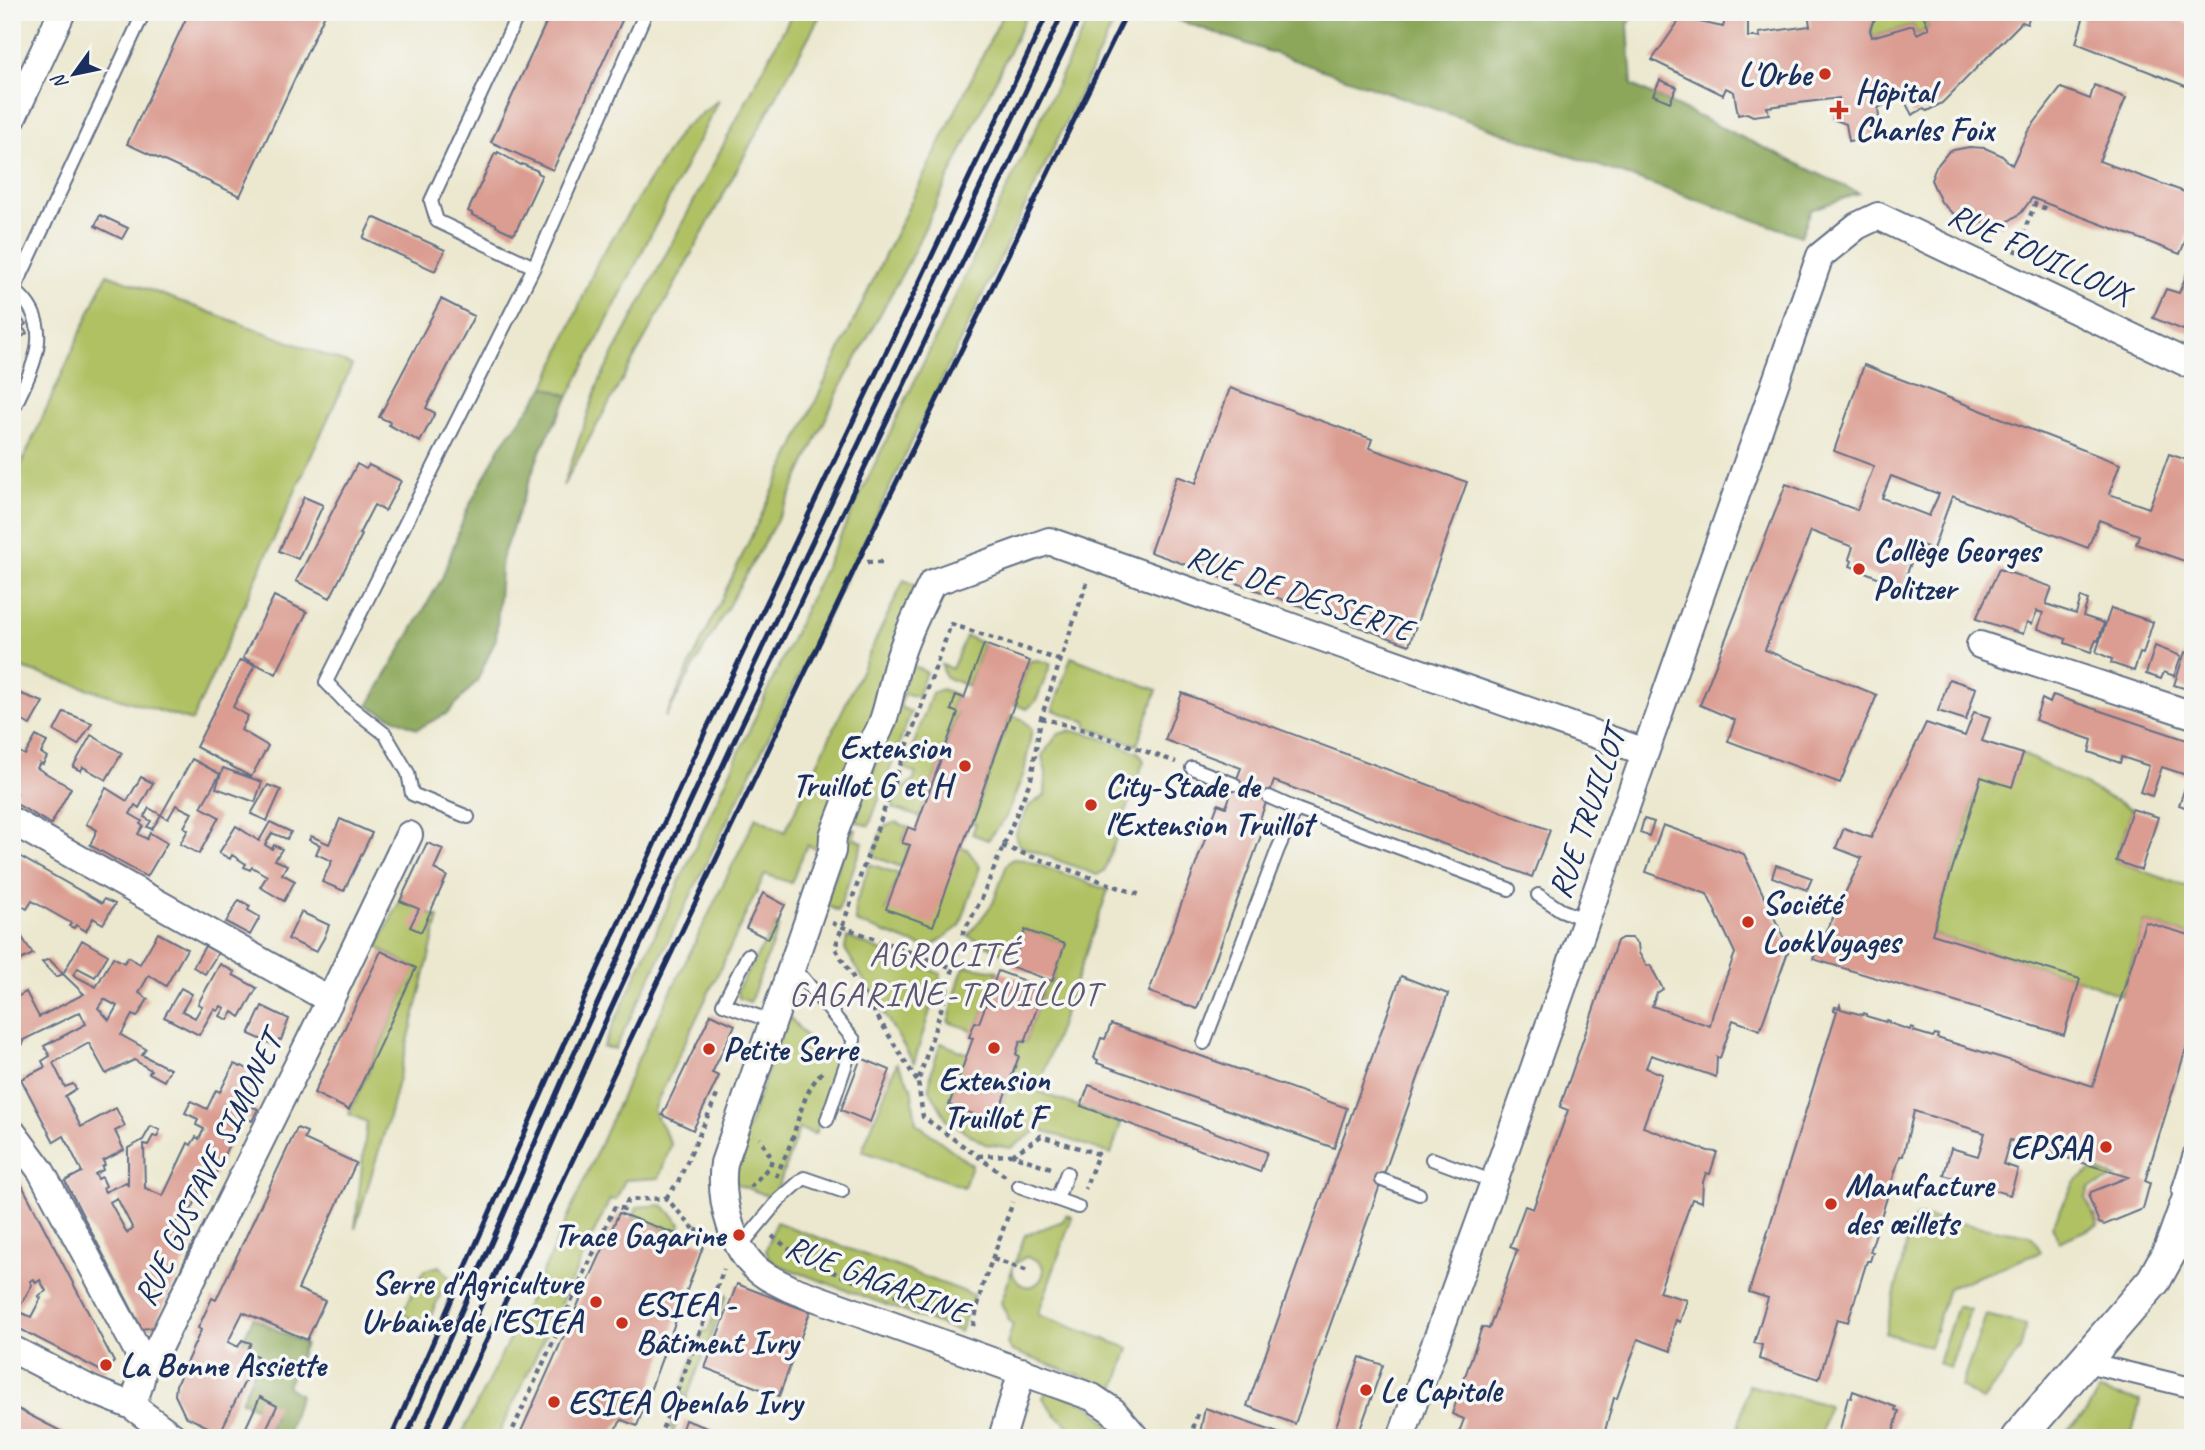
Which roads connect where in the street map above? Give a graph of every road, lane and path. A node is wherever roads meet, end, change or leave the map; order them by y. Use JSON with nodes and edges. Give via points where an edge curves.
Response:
{"nodes":[{"id":1,"x":62,"y":12,"type":"edge"},
{"id":2,"x":144,"y":12,"type":"edge"},
{"id":3,"x":519,"y":12,"type":"edge"},
{"id":4,"x":646,"y":12,"type":"edge"},
{"id":5,"x":12,"y":119,"type":"edge"},
{"id":6,"x":2045,"y":205,"type":"dead end"},
{"id":7,"x":1857,"y":226,"type":"joint"},
{"id":8,"x":2017,"y":250,"type":"dead end"},
{"id":9,"x":534,"y":267,"type":"junction"},
{"id":10,"x":13,"y":290,"type":"edge"},
{"id":11,"x":2193,"y":366,"type":"edge"},
{"id":12,"x":12,"y":412,"type":"edge"},
{"id":13,"x":1095,"y":558,"type":"junction"},
{"id":14,"x":867,"y":562,"type":"dead end"},
{"id":15,"x":887,"y":562,"type":"dead end"},
{"id":16,"x":932,"y":583,"type":"joint"},
{"id":17,"x":1980,"y":645,"type":"dead end"},
{"id":18,"x":1059,"y":660,"type":"junction"},
{"id":19,"x":2193,"y":715,"type":"edge"},
{"id":20,"x":1041,"y":718,"type":"junction"},
{"id":21,"x":1645,"y":752,"type":"junction"},
{"id":22,"x":1192,"y":768,"type":"joint"},
{"id":23,"x":1234,"y":784,"type":"dead end"},
{"id":24,"x":1269,"y":797,"type":"dead end"},
{"id":25,"x":1296,"y":808,"type":"junction"},
{"id":26,"x":468,"y":817,"type":"dead end"},
{"id":27,"x":12,"y":821,"type":"edge"},
{"id":28,"x":409,"y":835,"type":"dead end"},
{"id":29,"x":1002,"y":846,"type":"junction"},
{"id":30,"x":1509,"y":889,"type":"dead end"},
{"id":31,"x":1538,"y":895,"type":"dead end"},
{"id":32,"x":1143,"y":896,"type":"dead end"},
{"id":33,"x":809,"y":915,"type":"junction"},
{"id":34,"x":1586,"y":920,"type":"junction"},
{"id":35,"x":842,"y":927,"type":"junction"},
{"id":36,"x":748,"y":955,"type":"dead end"},
{"id":37,"x":953,"y":968,"type":"junction"},
{"id":38,"x":789,"y":972,"type":"junction"},
{"id":39,"x":330,"y":1000,"type":"junction"},
{"id":40,"x":771,"y":1021,"type":"junction"},
{"id":41,"x":854,"y":1040,"type":"junction"},
{"id":42,"x":1204,"y":1042,"type":"dead end"},
{"id":43,"x":918,"y":1082,"type":"junction"},
{"id":44,"x":827,"y":1120,"type":"dead end"},
{"id":45,"x":12,"y":1132,"type":"edge"},
{"id":46,"x":759,"y":1134,"type":"dead end"},
{"id":47,"x":2193,"y":1144,"type":"edge"},
{"id":48,"x":977,"y":1156,"type":"junction"},
{"id":49,"x":1432,"y":1159,"type":"dead end"},
{"id":50,"x":1067,"y":1172,"type":"junction"},
{"id":51,"x":1088,"y":1180,"type":"dead end"},
{"id":52,"x":1382,"y":1180,"type":"dead end"},
{"id":53,"x":1494,"y":1182,"type":"junction"},
{"id":54,"x":1019,"y":1186,"type":"junction"},
{"id":55,"x":749,"y":1189,"type":"dead end"},
{"id":56,"x":842,"y":1191,"type":"dead end"},
{"id":57,"x":1419,"y":1194,"type":"dead end"},
{"id":58,"x":1057,"y":1199,"type":"junction"},
{"id":59,"x":2182,"y":1199,"type":"edge"},
{"id":60,"x":1079,"y":1207,"type":"dead end"},
{"id":61,"x":765,"y":1217,"type":"junction"},
{"id":62,"x":694,"y":1229,"type":"dead end"},
{"id":63,"x":740,"y":1247,"type":"junction"},
{"id":64,"x":993,"y":1259,"type":"junction"},
{"id":65,"x":1028,"y":1272,"type":"dead end"},
{"id":66,"x":862,"y":1284,"type":"dead end"},
{"id":67,"x":888,"y":1293,"type":"dead end"},
{"id":68,"x":951,"y":1315,"type":"dead end"},
{"id":69,"x":12,"y":1349,"type":"edge"},
{"id":70,"x":967,"y":1352,"type":"junction"},
{"id":71,"x":2090,"y":1356,"type":"junction"},
{"id":72,"x":143,"y":1364,"type":"junction"},
{"id":73,"x":1022,"y":1371,"type":"junction"},
{"id":74,"x":2193,"y":1388,"type":"edge"},
{"id":75,"x":2035,"y":1398,"type":"dead end"},
{"id":76,"x":132,"y":1406,"type":"junction"},
{"id":77,"x":1199,"y":1410,"type":"dead end"},
{"id":78,"x":2018,"y":1428,"type":"edge"},
{"id":79,"x":175,"y":1438,"type":"edge"},
{"id":80,"x":509,"y":1438,"type":"edge"},
{"id":81,"x":659,"y":1438,"type":"edge"},
{"id":82,"x":1002,"y":1438,"type":"edge"},
{"id":83,"x":1136,"y":1438,"type":"edge"},
{"id":84,"x":1190,"y":1438,"type":"edge"},
{"id":85,"x":1401,"y":1438,"type":"edge"},
{"id":86,"x":2004,"y":1438,"type":"edge"}],
"edges":[{"from":1,"to":5,"type":"street"},
{"from":2,"to":10,"type":"lane"},
{"from":3,"to":9,"type":"lane","via":[[430,201],[436,221]]},
{"from":4,"to":9,"type":"lane"},
{"from":6,"to":8,"type":"path","via":[[2035,204]]},
{"from":7,"to":11,"type":"street","name":"RUE FOUILLOUX","via":[[1878,216]]},
{"from":7,"to":21,"type":"street","name":"RUE TRUILLOT","via":[[1819,256]]},
{"from":9,"to":26,"type":"lane","via":[[326,682],[385,734],[408,773],[412,794]]},
{"from":10,"to":12,"type":"lane","via":[[27,300],[36,318],[39,345]]},
{"from":13,"to":16,"type":"street","name":"RUE DE DESSERTE","via":[[1049,541]]},
{"from":13,"to":18,"type":"path"},
{"from":13,"to":21,"type":"street","name":"RUE DE DESSERTE"},
{"from":14,"to":15,"type":"path"},
{"from":16,"to":33,"type":"street","name":"RUE GAGARINE","via":[[901,650],[876,740],[867,748],[845,801]]},
{"from":17,"to":19,"type":"street"},
{"from":18,"to":20,"type":"path"},
{"from":18,"to":35,"type":"path","via":[[951,624]]},
{"from":20,"to":22,"type":"path"},
{"from":20,"to":29,"type":"path","via":[[1031,779]]},
{"from":21,"to":34,"type":"street","name":"RUE TRUILLOT"},
{"from":22,"to":23,"type":"lane"},
{"from":24,"to":25,"type":"lane"},
{"from":25,"to":30,"type":"lane"},
{"from":25,"to":42,"type":"lane"},
{"from":27,"to":39,"type":"street"},
{"from":28,"to":39,"type":"street","name":"RUE GUSTAVE SIMONET"},
{"from":29,"to":32,"type":"path"},
{"from":29,"to":37,"type":"path","via":[[963,933]]},
{"from":31,"to":34,"type":"lane"},
{"from":33,"to":35,"type":"path"},
{"from":33,"to":38,"type":"street","name":"RUE GAGARINE"},
{"from":34,"to":53,"type":"street","name":"RUE TRUILLOT"},
{"from":35,"to":37,"type":"path"},
{"from":35,"to":43,"type":"path","via":[[835,948]]},
{"from":36,"to":40,"type":"lane","via":[[723,1004]]},
{"from":37,"to":43,"type":"path"},
{"from":38,"to":40,"type":"street","name":"RUE GAGARINE"},
{"from":38,"to":41,"type":"lane","via":[[803,978]]},
{"from":39,"to":72,"type":"street","name":"RUE GUSTAVE SIMONET","via":[[154,1356]]},
{"from":40,"to":63,"type":"street","name":"RUE GAGARINE","via":[[721,1182],[723,1202]]},
{"from":41,"to":44,"type":"lane"},
{"from":41,"to":61,"type":"path","via":[[846,1040],[815,1079],[764,1204]]},
{"from":43,"to":48,"type":"path","via":[[923,1116]]},
{"from":45,"to":72,"type":"street","via":[[41,1171]]},
{"from":46,"to":55,"type":"path","via":[[772,1159]]},
{"from":47,"to":59,"type":"lane"},
{"from":48,"to":50,"type":"path","via":[[1012,1155]]},
{"from":48,"to":54,"type":"path"},
{"from":49,"to":53,"type":"lane"},
{"from":50,"to":51,"type":"path"},
{"from":50,"to":58,"type":"lane"},
{"from":52,"to":57,"type":"lane"},
{"from":53,"to":85,"type":"street","name":"RUE TRUILLOT"},
{"from":54,"to":58,"type":"lane"},
{"from":54,"to":64,"type":"path"},
{"from":56,"to":61,"type":"lane","via":[[804,1178]]},
{"from":58,"to":60,"type":"lane"},
{"from":59,"to":71,"type":"street","via":[[2171,1249],[2154,1280],[2138,1289]]},
{"from":61,"to":63,"type":"lane"},
{"from":62,"to":80,"type":"path","via":[[666,1198],[628,1200],[624,1209],[615,1206]]},
{"from":63,"to":66,"type":"path","via":[[771,1236],[804,1260]]},
{"from":63,"to":70,"type":"street","name":"RUE GAGARINE","via":[[765,1276],[791,1289]]},
{"from":63,"to":81,"type":"path","via":[[719,1280]]},
{"from":64,"to":65,"type":"path"},
{"from":64,"to":70,"type":"path"},
{"from":67,"to":68,"type":"path"},
{"from":69,"to":76,"type":"street"},
{"from":70,"to":73,"type":"street","name":"RUE GAGARINE"},
{"from":71,"to":74,"type":"street"},
{"from":71,"to":75,"type":"lane","via":[[2080,1349]]},
{"from":71,"to":78,"type":"street"},
{"from":72,"to":76,"type":"street"},
{"from":73,"to":82,"type":"street"},
{"from":73,"to":83,"type":"street","name":"RUE GAGARINE","via":[[1093,1397],[1113,1411]]},
{"from":76,"to":79,"type":"street"},
{"from":77,"to":84,"type":"path"},
{"from":78,"to":86,"type":"lane"}]}
